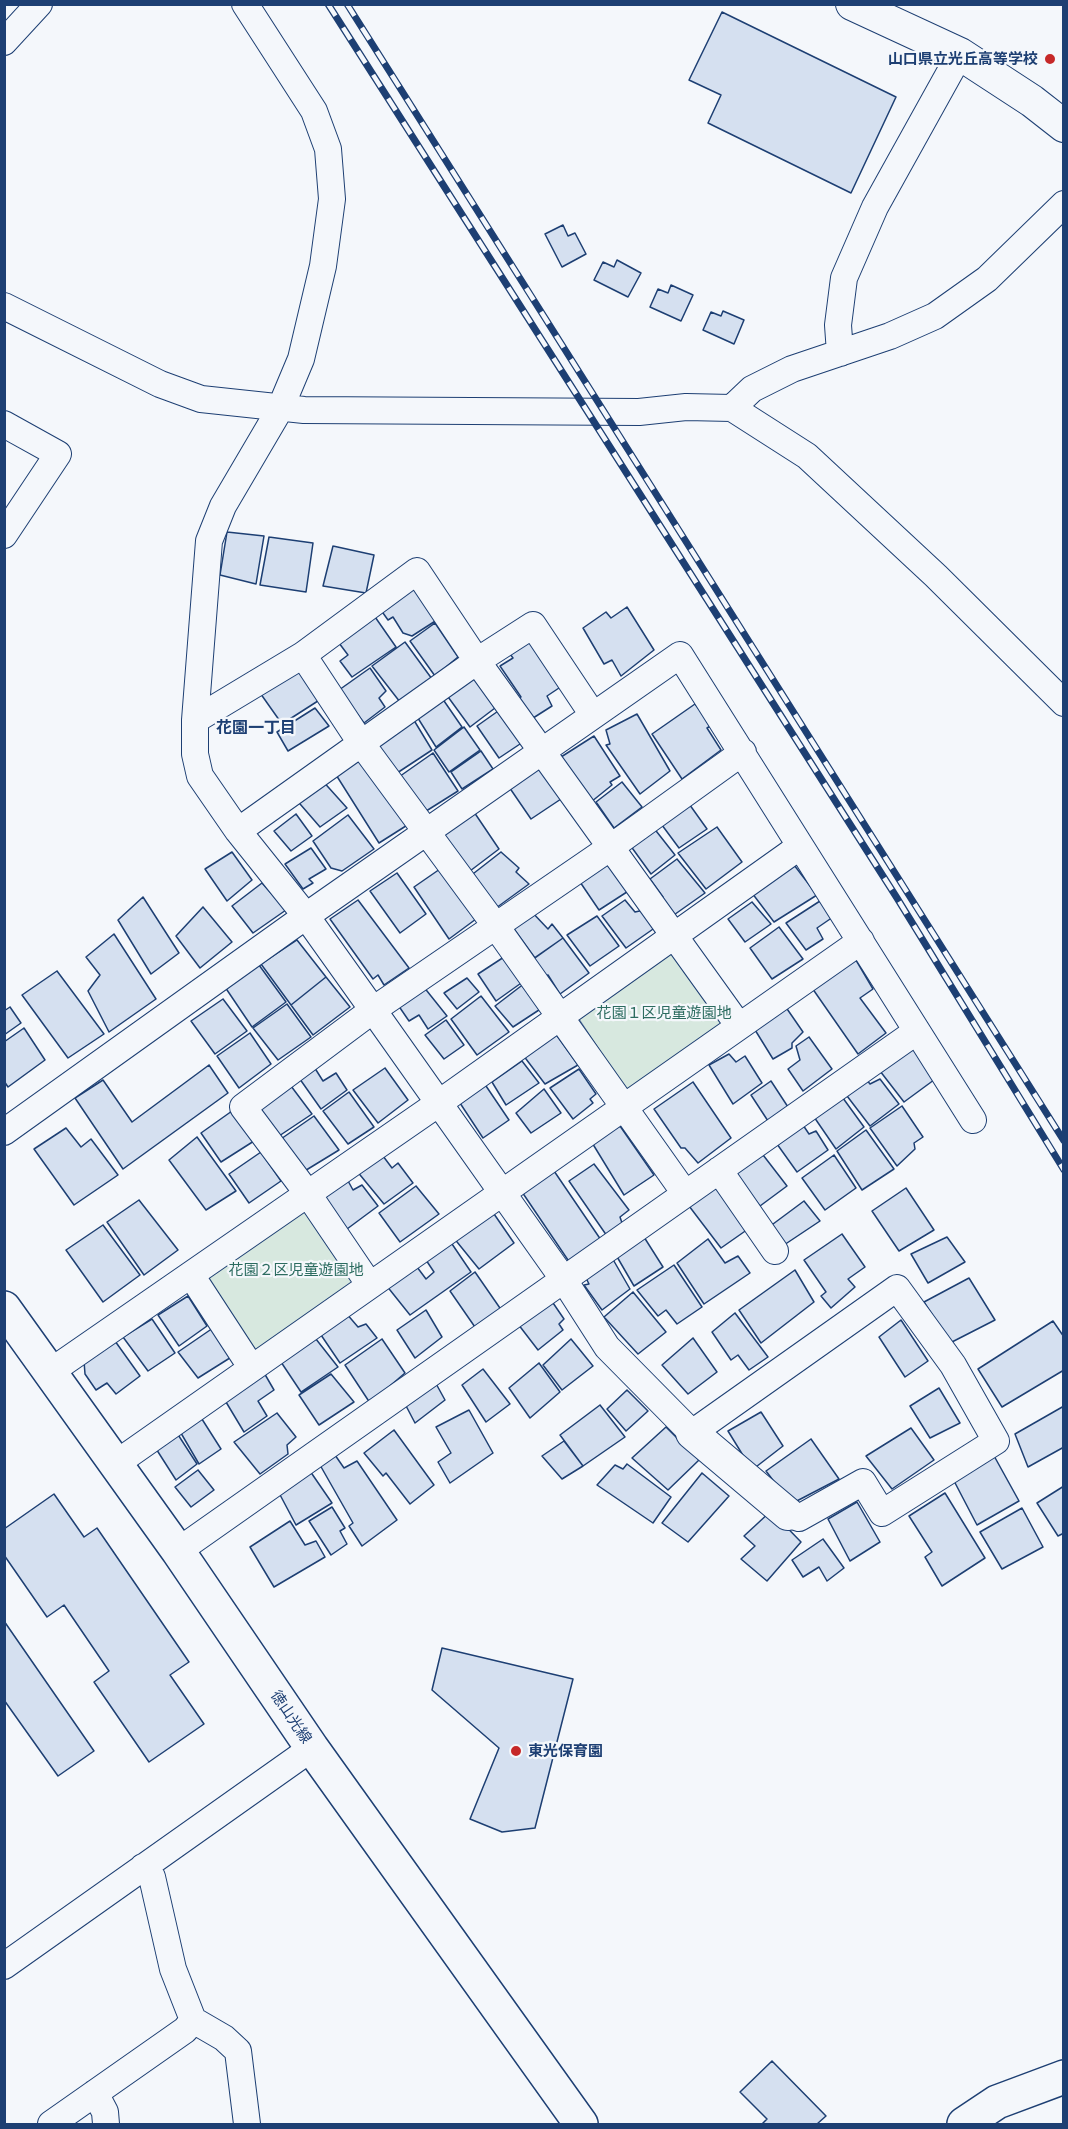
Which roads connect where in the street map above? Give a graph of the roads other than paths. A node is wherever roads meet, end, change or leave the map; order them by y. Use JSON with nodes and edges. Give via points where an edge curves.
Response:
{"nodes":[{"id":1,"x":39,"y":4,"type":"edge"},
{"id":2,"x":245,"y":4,"type":"edge"},
{"id":3,"x":852,"y":4,"type":"edge"},
{"id":4,"x":4,"y":42,"type":"edge"},
{"id":5,"x":960,"y":54,"type":"junction"},
{"id":6,"x":1064,"y":126,"type":"edge"},
{"id":7,"x":1064,"y":204,"type":"edge"},
{"id":8,"x":4,"y":306,"type":"edge"},
{"id":9,"x":840,"y":353,"type":"junction"},
{"id":10,"x":732,"y":408,"type":"junction"},
{"id":11,"x":280,"y":409,"type":"junction"},
{"id":12,"x":4,"y":424,"type":"edge"},
{"id":13,"x":4,"y":535,"type":"edge"},
{"id":14,"x":303,"y":655,"type":"junction"},
{"id":15,"x":477,"y":661,"type":"junction"},
{"id":16,"x":1064,"y":703,"type":"edge"},
{"id":17,"x":594,"y":715,"type":"junction"},
{"id":18,"x":195,"y":720,"type":"junction"},
{"id":19,"x":361,"y":743,"type":"junction"},
{"id":20,"x":543,"y":752,"type":"junction"},
{"id":21,"x":743,"y":752,"type":"junction"},
{"id":22,"x":238,"y":831,"type":"junction"},
{"id":23,"x":427,"y":834,"type":"junction"},
{"id":24,"x":611,"y":847,"type":"junction"},
{"id":25,"x":799,"y":847,"type":"junction"},
{"id":26,"x":306,"y":916,"type":"junction"},
{"id":27,"x":495,"y":925,"type":"junction"},
{"id":28,"x":675,"y":935,"type":"junction"},
{"id":29,"x":861,"y":941,"type":"junction"},
{"id":30,"x":373,"y":1010,"type":"junction"},
{"id":31,"x":560,"y":1016,"type":"junction"},
{"id":32,"x":739,"y":1026,"type":"junction"},
{"id":33,"x":917,"y":1031,"type":"junction"},
{"id":34,"x":439,"y":1103,"type":"junction"},
{"id":35,"x":623,"y":1107,"type":"junction"},
{"id":36,"x":972,"y":1120,"type":"dead end"},
{"id":37,"x":4,"y":1132,"type":"edge"},
{"id":38,"x":718,"y":1170,"type":"junction"},
{"id":39,"x":684,"y":1192,"type":"junction"},
{"id":40,"x":308,"y":1194,"type":"junction"},
{"id":41,"x":502,"y":1194,"type":"junction"},
{"id":42,"x":775,"y":1251,"type":"dead end"},
{"id":43,"x":191,"y":1275,"type":"junction"},
{"id":44,"x":564,"y":1280,"type":"junction"},
{"id":45,"x":369,"y":1284,"type":"junction"},
{"id":46,"x":4,"y":1308,"type":"edge"},
{"id":47,"x":251,"y":1367,"type":"junction"},
{"id":48,"x":50,"y":1372,"type":"junction"},
{"id":49,"x":692,"y":1433,"type":"junction"},
{"id":50,"x":114,"y":1465,"type":"junction"},
{"id":51,"x":788,"y":1514,"type":"joint"},
{"id":52,"x":178,"y":1551,"type":"junction"},
{"id":53,"x":312,"y":1748,"type":"junction"},
{"id":54,"x":143,"y":1867,"type":"junction"},
{"id":55,"x":4,"y":1966,"type":"edge"},
{"id":56,"x":193,"y":2020,"type":"junction"},
{"id":57,"x":1064,"y":2077,"type":"edge"},
{"id":58,"x":95,"y":2093,"type":"junction"},
{"id":59,"x":51,"y":2124,"type":"edge"},
{"id":60,"x":106,"y":2124,"type":"edge"},
{"id":61,"x":247,"y":2124,"type":"edge"},
{"id":62,"x":581,"y":2124,"type":"edge"},
{"id":63,"x":964,"y":2124,"type":"edge"}],
"edges":[{"from":1,"to":4,"type":"street"},
{"from":2,"to":11,"type":"street","via":[[314,111],[329,159],[332,199],[323,266],[301,359]]},
{"from":3,"to":5,"type":"street"},
{"from":5,"to":6,"type":"street"},
{"from":5,"to":9,"type":"street","via":[[875,207],[844,278],[838,325]]},
{"from":7,"to":9,"type":"street","via":[[987,279],[935,316]]},
{"from":8,"to":11,"type":"street","via":[[160,384],[201,399]]},
{"from":9,"to":10,"type":"street","via":[[792,369],[752,389]]},
{"from":10,"to":11,"type":"street","via":[[639,412]]},
{"from":10,"to":16,"type":"street","via":[[807,456]]},
{"from":11,"to":18,"type":"street","via":[[223,506],[209,541]]},
{"from":12,"to":13,"type":"street","via":[[58,454]]},
{"from":14,"to":15,"type":"street","via":[[417,571]]},
{"from":14,"to":18,"type":"street"},
{"from":14,"to":19,"type":"street"},
{"from":15,"to":17,"type":"street","via":[[533,625]]},
{"from":15,"to":19,"type":"street"},
{"from":15,"to":20,"type":"street"},
{"from":17,"to":20,"type":"street"},
{"from":17,"to":21,"type":"street","via":[[680,655]]},
{"from":18,"to":22,"type":"street","via":[[195,754],[200,776]]},
{"from":19,"to":22,"type":"street"},
{"from":19,"to":23,"type":"street"},
{"from":20,"to":23,"type":"street"},
{"from":20,"to":24,"type":"street"},
{"from":21,"to":24,"type":"street"},
{"from":21,"to":25,"type":"street"},
{"from":22,"to":26,"type":"street"},
{"from":23,"to":26,"type":"street"},
{"from":23,"to":27,"type":"street"},
{"from":24,"to":27,"type":"street"},
{"from":24,"to":28,"type":"street"},
{"from":25,"to":28,"type":"street"},
{"from":25,"to":29,"type":"street"},
{"from":26,"to":30,"type":"street"},
{"from":26,"to":37,"type":"street"},
{"from":27,"to":30,"type":"street"},
{"from":27,"to":31,"type":"street"},
{"from":28,"to":31,"type":"street"},
{"from":28,"to":32,"type":"street"},
{"from":29,"to":32,"type":"street"},
{"from":29,"to":33,"type":"street"},
{"from":30,"to":34,"type":"street"},
{"from":30,"to":40,"type":"street","via":[[243,1107]]},
{"from":31,"to":34,"type":"street"},
{"from":31,"to":35,"type":"street"},
{"from":32,"to":35,"type":"street"},
{"from":33,"to":36,"type":"street"},
{"from":33,"to":38,"type":"street"},
{"from":34,"to":40,"type":"street"},
{"from":34,"to":41,"type":"street"},
{"from":35,"to":39,"type":"street"},
{"from":35,"to":41,"type":"street"},
{"from":38,"to":39,"type":"street"},
{"from":38,"to":42,"type":"street"},
{"from":39,"to":44,"type":"street"},
{"from":40,"to":43,"type":"street"},
{"from":40,"to":45,"type":"street"},
{"from":41,"to":44,"type":"street"},
{"from":41,"to":45,"type":"street"},
{"from":43,"to":47,"type":"street"},
{"from":43,"to":48,"type":"street"},
{"from":44,"to":49,"type":"street","via":[[607,1347]]},
{"from":44,"to":52,"type":"street"},
{"from":45,"to":47,"type":"street"},
{"from":46,"to":48,"type":"main road","name":"徳山光線"},
{"from":47,"to":50,"type":"street"},
{"from":48,"to":50,"type":"main road","name":"徳山光線"},
{"from":49,"to":51,"type":"street"},
{"from":49,"to":51,"type":"street","via":[[897,1288],[953,1365],[996,1441],[882,1513],[863,1482],[799,1518]]},
{"from":50,"to":52,"type":"main road","name":"徳山光線"},
{"from":52,"to":53,"type":"main road","name":"徳山光線"},
{"from":53,"to":54,"type":"street"},
{"from":53,"to":62,"type":"main road","name":"徳山光線"},
{"from":54,"to":55,"type":"street"},
{"from":54,"to":56,"type":"street","via":[[152,1877],[173,1969]]},
{"from":56,"to":58,"type":"street","via":[[185,2030]]},
{"from":56,"to":61,"type":"street","via":[[238,2051]]},
{"from":57,"to":63,"type":"main road","via":[[998,2102]]},
{"from":58,"to":59,"type":"street"},
{"from":58,"to":60,"type":"street","via":[[105,2112]]}]}
